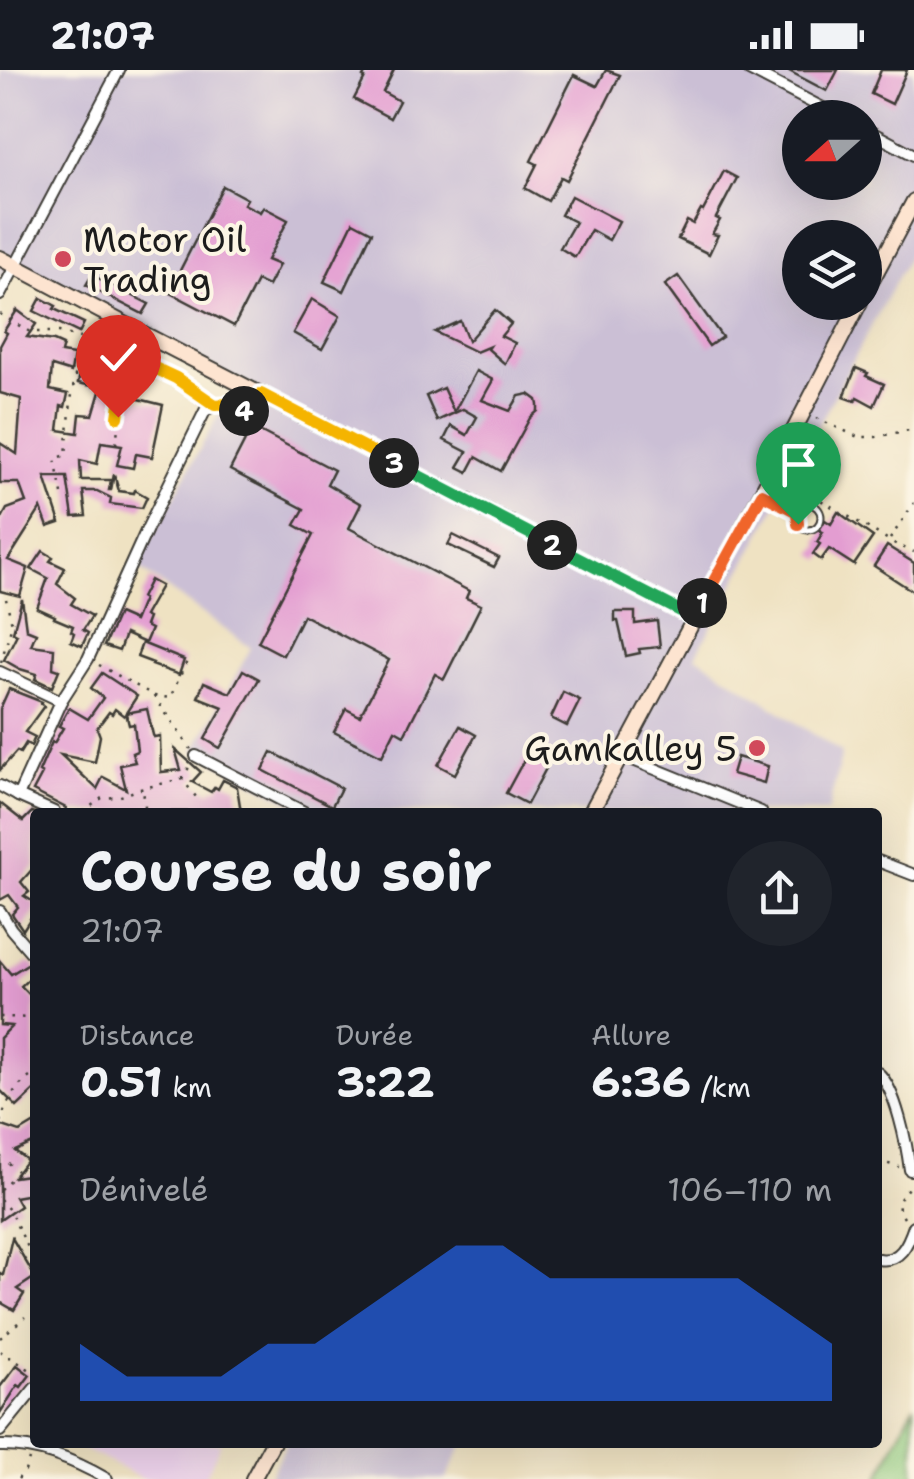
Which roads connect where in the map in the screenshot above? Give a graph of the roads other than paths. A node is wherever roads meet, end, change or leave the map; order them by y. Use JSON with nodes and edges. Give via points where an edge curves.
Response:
{"nodes":[{"id":1,"x":119,"y":70,"type":"edge"},
{"id":2,"x":749,"y":70,"type":"edge"},
{"id":3,"x":807,"y":100,"type":"edge"},
{"id":4,"x":882,"y":138,"type":"edge"},
{"id":5,"x":914,"y":156,"type":"edge"},
{"id":6,"x":914,"y":200,"type":"edge"},
{"id":7,"x":0,"y":258,"type":"edge"},
{"id":8,"x":882,"y":260,"type":"edge"},
{"id":9,"x":15,"y":265,"type":"junction"},
{"id":10,"x":0,"y":295,"type":"edge"},
{"id":11,"x":851,"y":320,"type":"edge"},
{"id":12,"x":261,"y":394,"type":"junction"},
{"id":13,"x":762,"y":494,"type":"junction"},
{"id":14,"x":797,"y":512,"type":"junction"},
{"id":15,"x":694,"y":618,"type":"junction"},
{"id":16,"x":0,"y":672,"type":"edge"},
{"id":17,"x":60,"y":701,"type":"junction"},
{"id":18,"x":621,"y":755,"type":"junction"},
{"id":19,"x":196,"y":756,"type":"road end"},
{"id":20,"x":0,"y":786,"type":"edge"},
{"id":21,"x":18,"y":796,"type":"junction"},
{"id":22,"x":45,"y":808,"type":"edge"},
{"id":23,"x":296,"y":808,"type":"edge"},
{"id":24,"x":593,"y":808,"type":"edge"},
{"id":25,"x":751,"y":808,"type":"edge"},
{"id":26,"x":882,"y":863,"type":"edge"},
{"id":27,"x":914,"y":875,"type":"edge"},
{"id":28,"x":0,"y":911,"type":"edge"},
{"id":29,"x":30,"y":952,"type":"edge"},
{"id":30,"x":882,"y":1076,"type":"edge"},
{"id":31,"x":912,"y":1175,"type":"edge"},
{"id":32,"x":914,"y":1224,"type":"edge"},
{"id":33,"x":882,"y":1260,"type":"edge"},
{"id":34,"x":30,"y":1394,"type":"edge"},
{"id":35,"x":0,"y":1431,"type":"edge"},
{"id":36,"x":0,"y":1446,"type":"edge"},
{"id":37,"x":30,"y":1448,"type":"edge"},
{"id":38,"x":32,"y":1448,"type":"edge"},
{"id":39,"x":270,"y":1448,"type":"edge"},
{"id":40,"x":107,"y":1479,"type":"edge"},
{"id":41,"x":253,"y":1479,"type":"edge"}],
"edges":[{"from":1,"to":9,"type":"street"},
{"from":2,"to":3,"type":"street"},
{"from":4,"to":5,"type":"street"},
{"from":6,"to":8,"type":"street"},
{"from":7,"to":9,"type":"street"},
{"from":9,"to":10,"type":"street"},
{"from":9,"to":12,"type":"street"},
{"from":11,"to":13,"type":"street"},
{"from":12,"to":15,"type":"street"},
{"from":12,"to":17,"type":"street","via":[[249,413],[215,405],[202,417],[88,659]]},
{"from":13,"to":14,"type":"lane"},
{"from":13,"to":15,"type":"street"},
{"from":14,"to":14,"type":"lane","via":[[796,521],[806,529],[820,522],[811,504]]},
{"from":15,"to":18,"type":"street"},
{"from":16,"to":17,"type":"street"},
{"from":17,"to":21,"type":"street"},
{"from":18,"to":24,"type":"street"},
{"from":18,"to":25,"type":"street"},
{"from":19,"to":23,"type":"street"},
{"from":20,"to":21,"type":"street"},
{"from":21,"to":22,"type":"street"},
{"from":26,"to":27,"type":"street"},
{"from":28,"to":29,"type":"street"},
{"from":30,"to":31,"type":"street"},
{"from":32,"to":33,"type":"street","via":[[898,1256]]},
{"from":34,"to":35,"type":"street"},
{"from":36,"to":37,"type":"street"},
{"from":38,"to":40,"type":"street"},
{"from":39,"to":41,"type":"street"}]}
